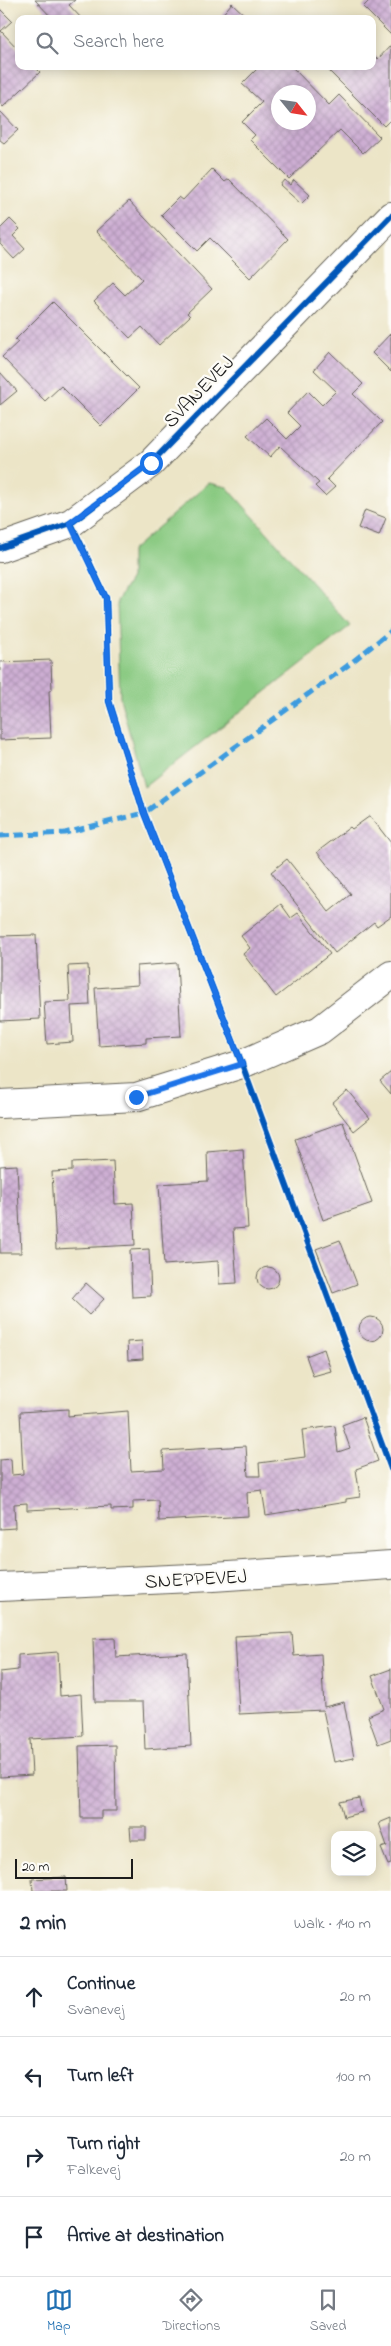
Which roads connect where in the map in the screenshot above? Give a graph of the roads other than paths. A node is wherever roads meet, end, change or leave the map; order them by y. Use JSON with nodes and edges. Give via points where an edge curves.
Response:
{"nodes":[{"id":1,"x":391,"y":216,"type":"edge"},
{"id":2,"x":0,"y":548,"type":"edge"},
{"id":3,"x":391,"y":975,"type":"edge"},
{"id":4,"x":0,"y":1104,"type":"edge"},
{"id":5,"x":391,"y":1565,"type":"edge"},
{"id":6,"x":0,"y":1587,"type":"edge"}],
"edges":[{"from":1,"to":2,"type":"street","name":"SVANEVEJ","via":[[151,463],[70,523]]},
{"from":3,"to":4,"type":"street","via":[[320,1030],[242,1064],[136,1097]]},
{"from":5,"to":6,"type":"street","name":"SNEPPEVEJ"}]}
